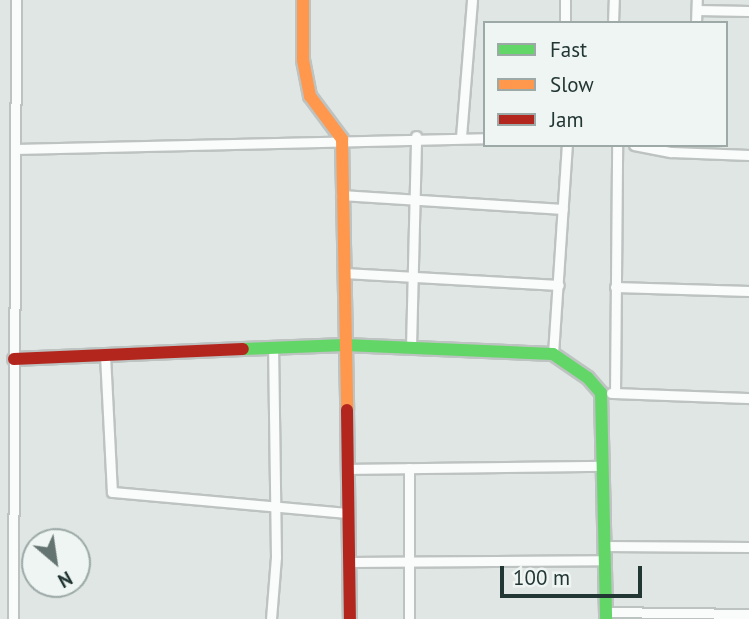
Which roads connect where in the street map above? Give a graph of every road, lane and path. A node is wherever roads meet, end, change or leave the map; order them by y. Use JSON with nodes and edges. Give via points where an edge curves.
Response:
{"nodes":[{"id":1,"x":16,"y":0,"type":"edge"},
{"id":2,"x":303,"y":0,"type":"edge"},
{"id":3,"x":472,"y":0,"type":"edge"},
{"id":4,"x":565,"y":0,"type":"edge"},
{"id":5,"x":614,"y":0,"type":"edge"},
{"id":6,"x":697,"y":5,"type":"edge"},
{"id":7,"x":749,"y":11,"type":"edge"},
{"id":8,"x":565,"y":21,"type":"edge"},
{"id":9,"x":613,"y":21,"type":"edge"},
{"id":10,"x":416,"y":136,"type":"junction"},
{"id":11,"x":461,"y":137,"type":"junction"},
{"id":12,"x":483,"y":138,"type":"edge"},
{"id":13,"x":342,"y":139,"type":"junction"},
{"id":14,"x":567,"y":147,"type":"edge"},
{"id":15,"x":617,"y":147,"type":"edge"},
{"id":16,"x":664,"y":147,"type":"edge"},
{"id":17,"x":15,"y":149,"type":"junction"},
{"id":18,"x":694,"y":149,"type":"edge"},
{"id":19,"x":749,"y":155,"type":"edge"},
{"id":20,"x":341,"y":195,"type":"junction"},
{"id":21,"x":416,"y":197,"type":"junction"},
{"id":22,"x":563,"y":209,"type":"junction"},
{"id":23,"x":344,"y":273,"type":"junction"},
{"id":24,"x":413,"y":274,"type":"junction"},
{"id":25,"x":559,"y":285,"type":"junction"},
{"id":26,"x":615,"y":287,"type":"junction"},
{"id":27,"x":749,"y":291,"type":"edge"},
{"id":28,"x":345,"y":345,"type":"junction"},
{"id":29,"x":411,"y":347,"type":"junction"},
{"id":30,"x":273,"y":348,"type":"junction"},
{"id":31,"x":553,"y":354,"type":"junction"},
{"id":32,"x":105,"y":355,"type":"junction"},
{"id":33,"x":14,"y":359,"type":"junction"},
{"id":34,"x":601,"y":393,"type":"junction"},
{"id":35,"x":615,"y":393,"type":"junction"},
{"id":36,"x":749,"y":398,"type":"edge"},
{"id":37,"x":603,"y":466,"type":"junction"},
{"id":38,"x":409,"y":468,"type":"junction"},
{"id":39,"x":347,"y":469,"type":"junction"},
{"id":40,"x":275,"y":507,"type":"junction"},
{"id":41,"x":348,"y":513,"type":"junction"},
{"id":42,"x":604,"y":546,"type":"junction"},
{"id":43,"x":749,"y":547,"type":"edge"},
{"id":44,"x":604,"y":560,"type":"junction"},
{"id":45,"x":349,"y":562,"type":"junction"},
{"id":46,"x":410,"y":562,"type":"junction"},
{"id":47,"x":749,"y":614,"type":"edge"},
{"id":48,"x":605,"y":615,"type":"edge"},
{"id":49,"x":13,"y":619,"type":"edge"},
{"id":50,"x":271,"y":619,"type":"edge"},
{"id":51,"x":350,"y":619,"type":"edge"},
{"id":52,"x":409,"y":619,"type":"edge"}],
"edges":[{"from":1,"to":17,"type":"street"},
{"from":2,"to":13,"type":"street","via":[[303,60],[310,96]]},
{"from":3,"to":11,"type":"street"},
{"from":4,"to":8,"type":"street"},
{"from":5,"to":9,"type":"street"},
{"from":6,"to":7,"type":"street"},
{"from":10,"to":11,"type":"street"},
{"from":10,"to":13,"type":"street"},
{"from":10,"to":21,"type":"street"},
{"from":11,"to":12,"type":"street"},
{"from":13,"to":17,"type":"street"},
{"from":13,"to":20,"type":"street"},
{"from":14,"to":22,"type":"street"},
{"from":15,"to":26,"type":"street"},
{"from":16,"to":18,"type":"street"},
{"from":17,"to":33,"type":"street"},
{"from":18,"to":19,"type":"street"},
{"from":20,"to":21,"type":"street"},
{"from":20,"to":23,"type":"street"},
{"from":21,"to":22,"type":"street"},
{"from":21,"to":24,"type":"street"},
{"from":22,"to":25,"type":"street"},
{"from":23,"to":24,"type":"street"},
{"from":23,"to":28,"type":"street"},
{"from":24,"to":25,"type":"street"},
{"from":24,"to":29,"type":"street"},
{"from":25,"to":31,"type":"street"},
{"from":26,"to":27,"type":"street"},
{"from":26,"to":35,"type":"street"},
{"from":28,"to":29,"type":"street"},
{"from":28,"to":30,"type":"street"},
{"from":28,"to":39,"type":"street"},
{"from":29,"to":31,"type":"street"},
{"from":30,"to":32,"type":"street"},
{"from":30,"to":40,"type":"street"},
{"from":31,"to":34,"type":"street"},
{"from":32,"to":33,"type":"street"},
{"from":32,"to":40,"type":"street","via":[[113,492]]},
{"from":33,"to":49,"type":"street"},
{"from":34,"to":35,"type":"street"},
{"from":34,"to":37,"type":"street"},
{"from":35,"to":36,"type":"street"},
{"from":37,"to":38,"type":"street"},
{"from":37,"to":42,"type":"street"},
{"from":38,"to":39,"type":"street"},
{"from":38,"to":46,"type":"street"},
{"from":39,"to":41,"type":"street"},
{"from":40,"to":41,"type":"street"},
{"from":40,"to":50,"type":"street"},
{"from":41,"to":45,"type":"street"},
{"from":42,"to":43,"type":"street"},
{"from":42,"to":44,"type":"street"},
{"from":44,"to":46,"type":"street"},
{"from":44,"to":48,"type":"street"},
{"from":45,"to":46,"type":"street"},
{"from":45,"to":51,"type":"street"},
{"from":46,"to":52,"type":"street"},
{"from":47,"to":48,"type":"street"}]}
